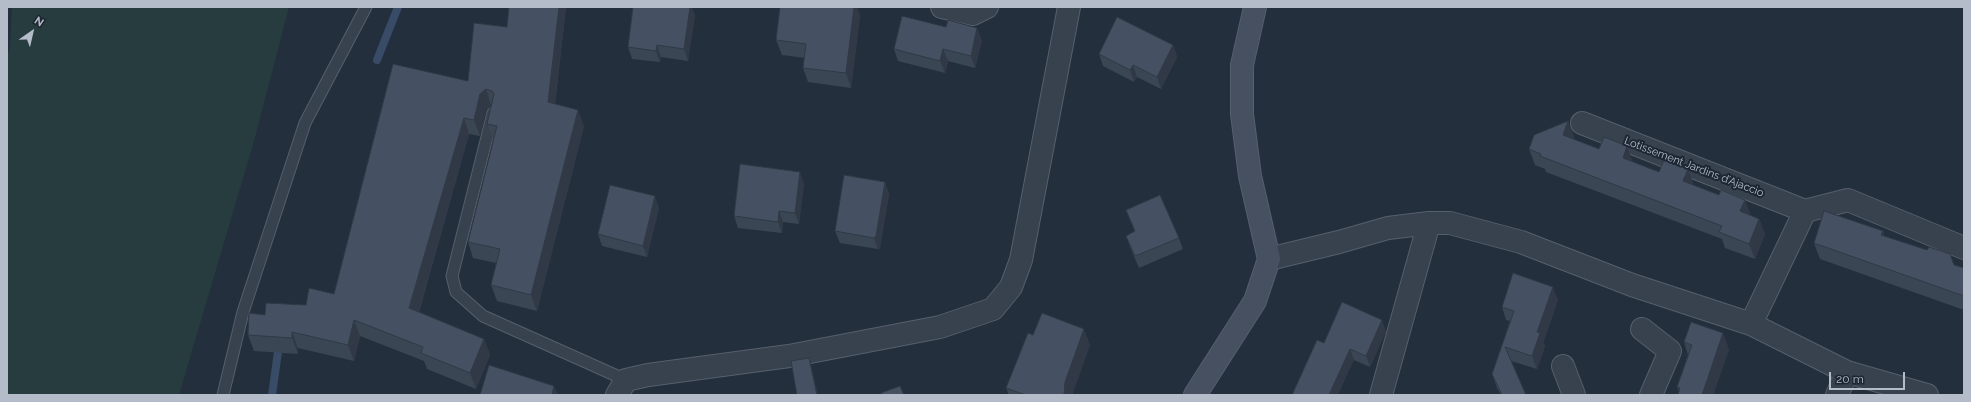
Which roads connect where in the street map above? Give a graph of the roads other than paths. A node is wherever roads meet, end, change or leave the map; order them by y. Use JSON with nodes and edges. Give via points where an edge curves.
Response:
{"nodes":[{"id":1,"x":366,"y":7,"type":"edge"},
{"id":2,"x":942,"y":7,"type":"edge"},
{"id":3,"x":987,"y":7,"type":"edge"},
{"id":4,"x":1069,"y":7,"type":"edge"},
{"id":5,"x":1255,"y":7,"type":"edge"},
{"id":6,"x":493,"y":112,"type":"edge"},
{"id":7,"x":1582,"y":123,"type":"dead end"},
{"id":8,"x":1805,"y":211,"type":"junction"},
{"id":9,"x":1429,"y":223,"type":"junction"},
{"id":10,"x":1964,"y":248,"type":"edge"},
{"id":11,"x":1269,"y":259,"type":"junction"},
{"id":12,"x":1751,"y":324,"type":"junction"},
{"id":13,"x":1642,"y":329,"type":"dead end"},
{"id":14,"x":1563,"y":366,"type":"dead end"},
{"id":15,"x":1847,"y":372,"type":"junction"},
{"id":16,"x":621,"y":388,"type":"edge"},
{"id":17,"x":223,"y":395,"type":"edge"},
{"id":18,"x":1195,"y":395,"type":"edge"},
{"id":19,"x":1381,"y":395,"type":"edge"},
{"id":20,"x":1574,"y":395,"type":"edge"},
{"id":21,"x":1651,"y":395,"type":"edge"},
{"id":22,"x":1837,"y":395,"type":"edge"},
{"id":23,"x":1927,"y":395,"type":"edge"}],
"edges":[{"from":1,"to":17,"type":"lane","via":[[305,123],[243,312]]},
{"from":2,"to":3,"type":"street","via":[[972,14]]},
{"from":4,"to":16,"type":"street","via":[[1022,260],[1011,287],[993,309],[933,329],[789,356],[648,375]]},
{"from":5,"to":11,"type":"street","via":[[1242,65],[1242,114],[1250,176]]},
{"from":6,"to":16,"type":"lane","via":[[452,276],[456,292],[483,316]]},
{"from":7,"to":8,"type":"street","name":"Lotissement Jardins d’Ajaccio"},
{"from":8,"to":10,"type":"street","via":[[1848,200]]},
{"from":8,"to":12,"type":"street"},
{"from":9,"to":11,"type":"street","via":[[1388,228]]},
{"from":9,"to":12,"type":"street","via":[[1450,223],[1521,242],[1632,285]]},
{"from":9,"to":19,"type":"street"},
{"from":11,"to":18,"type":"street","via":[[1255,301]]},
{"from":12,"to":15,"type":"street"},
{"from":13,"to":21,"type":"street","via":[[1670,351]]},
{"from":14,"to":20,"type":"street"},
{"from":15,"to":22,"type":"street"},
{"from":15,"to":23,"type":"street"}]}
